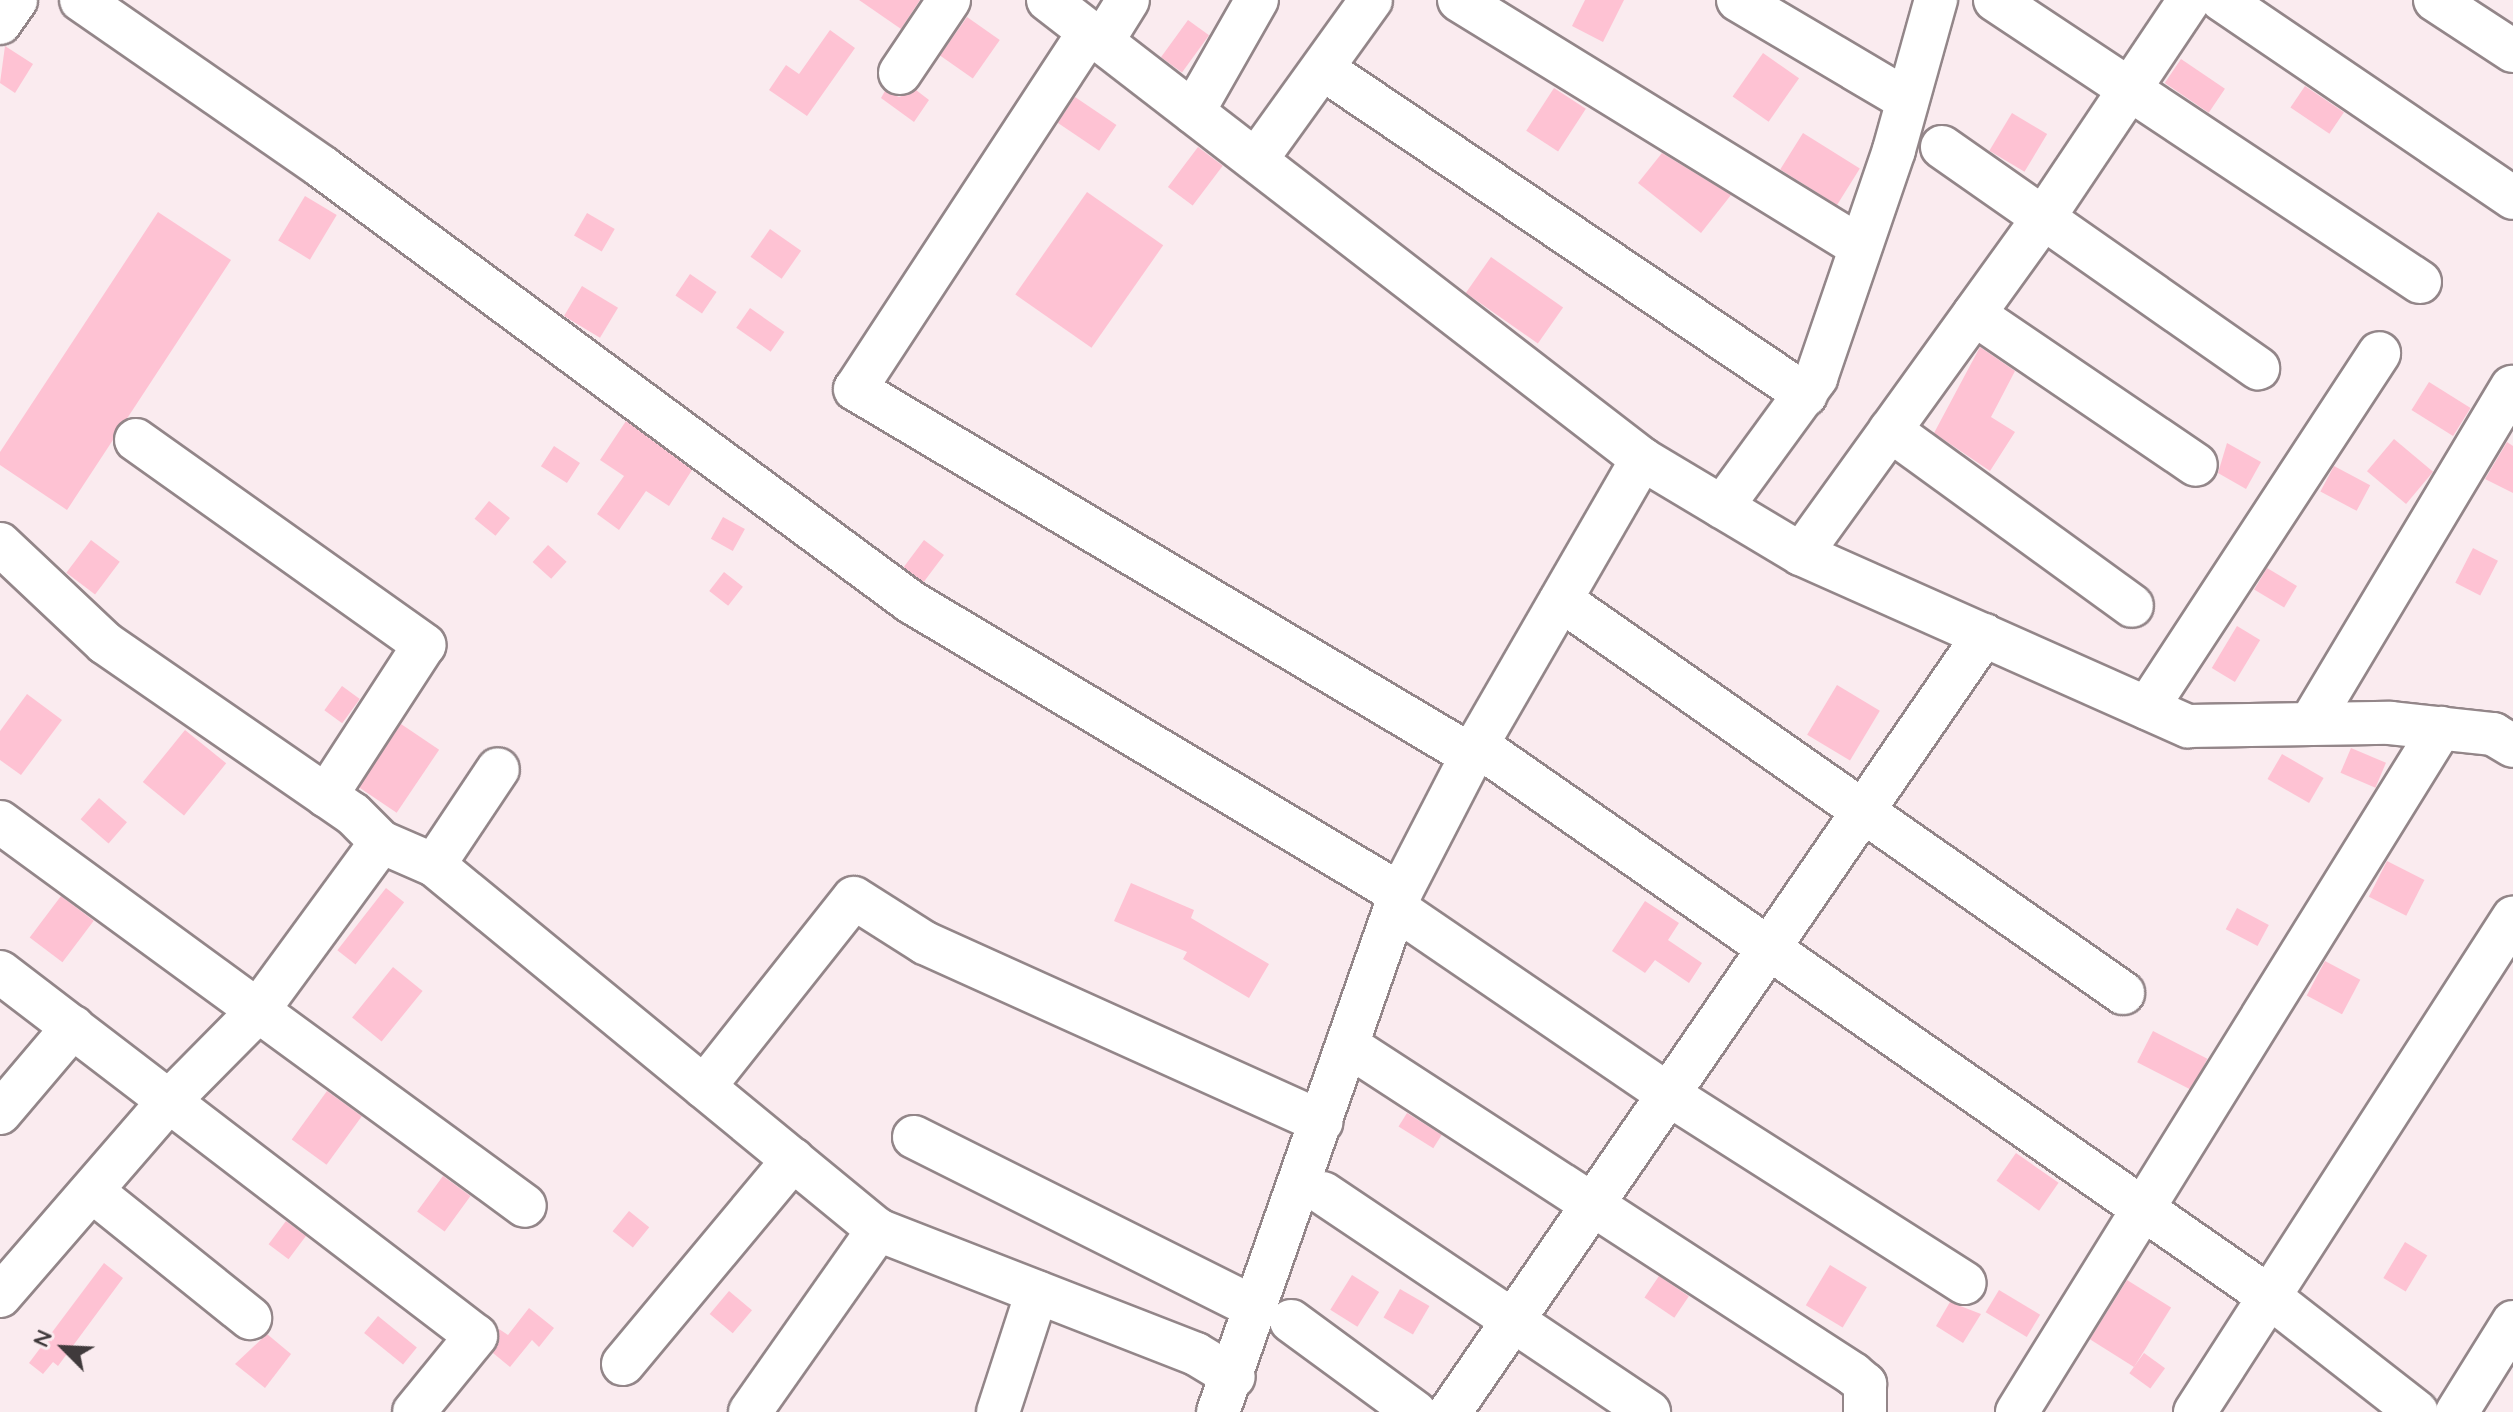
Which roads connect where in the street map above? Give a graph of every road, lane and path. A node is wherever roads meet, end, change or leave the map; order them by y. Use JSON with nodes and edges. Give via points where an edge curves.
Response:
{"nodes":[{"id":1,"x":16,"y":0,"type":"edge"},
{"id":2,"x":81,"y":0,"type":"edge"},
{"id":3,"x":949,"y":0,"type":"edge"},
{"id":4,"x":1048,"y":0,"type":"edge"},
{"id":5,"x":1128,"y":0,"type":"edge"},
{"id":6,"x":1257,"y":0,"type":"edge"},
{"id":7,"x":1371,"y":0,"type":"edge"},
{"id":8,"x":1459,"y":0,"type":"edge"},
{"id":9,"x":1738,"y":0,"type":"edge"},
{"id":10,"x":1936,"y":0,"type":"edge"},
{"id":11,"x":1995,"y":0,"type":"edge"},
{"id":12,"x":2189,"y":0,"type":"edge"},
{"id":13,"x":2222,"y":0,"type":"edge"},
{"id":14,"x":2435,"y":0,"type":"edge"},
{"id":15,"x":0,"y":23,"type":"edge"},
{"id":16,"x":1095,"y":37,"type":"junction"},
{"id":17,"x":2513,"y":51,"type":"edge"},
{"id":18,"x":1326,"y":71,"type":"junction"},
{"id":19,"x":900,"y":73,"type":"dead end"},
{"id":20,"x":2129,"y":85,"type":"junction"},
{"id":21,"x":1907,"y":100,"type":"junction"},
{"id":22,"x":1193,"y":112,"type":"junction"},
{"id":23,"x":1942,"y":147,"type":"dead end"},
{"id":24,"x":1256,"y":160,"type":"junction"},
{"id":25,"x":2513,"y":198,"type":"edge"},
{"id":26,"x":2044,"y":217,"type":"junction"},
{"id":27,"x":1858,"y":245,"type":"junction"},
{"id":28,"x":2420,"y":282,"type":"dead end"},
{"id":29,"x":1974,"y":314,"type":"junction"},
{"id":30,"x":2379,"y":353,"type":"dead end"},
{"id":31,"x":2258,"y":368,"type":"dead end"},
{"id":32,"x":2512,"y":387,"type":"edge"},
{"id":33,"x":1806,"y":395,"type":"junction"},
{"id":34,"x":1890,"y":430,"type":"junction"},
{"id":35,"x":136,"y":440,"type":"dead end"},
{"id":36,"x":1642,"y":459,"type":"junction"},
{"id":37,"x":2196,"y":465,"type":"dead end"},
{"id":38,"x":1722,"y":507,"type":"junction"},
{"id":39,"x":0,"y":544,"type":"edge"},
{"id":40,"x":1801,"y":554,"type":"junction"},
{"id":41,"x":1561,"y":600,"type":"junction"},
{"id":42,"x":2132,"y":606,"type":"dead end"},
{"id":43,"x":1984,"y":635,"type":"junction"},
{"id":44,"x":2147,"y":708,"type":"junction"},
{"id":45,"x":2310,"y":724,"type":"junction"},
{"id":46,"x":2441,"y":728,"type":"junction"},
{"id":47,"x":2513,"y":746,"type":"edge"},
{"id":48,"x":1475,"y":751,"type":"junction"},
{"id":49,"x":498,"y":769,"type":"dead end"},
{"id":50,"x":326,"y":796,"type":"junction"},
{"id":51,"x":1864,"y":814,"type":"junction"},
{"id":52,"x":0,"y":822,"type":"edge"},
{"id":53,"x":381,"y":842,"type":"junction"},
{"id":54,"x":434,"y":865,"type":"junction"},
{"id":55,"x":1397,"y":901,"type":"junction"},
{"id":56,"x":2513,"y":918,"type":"edge"},
{"id":57,"x":1773,"y":950,"type":"junction"},
{"id":58,"x":0,"y":972,"type":"edge"},
{"id":59,"x":2123,"y":993,"type":"dead end"},
{"id":60,"x":256,"y":1013,"type":"junction"},
{"id":61,"x":73,"y":1027,"type":"junction"},
{"id":62,"x":1347,"y":1045,"type":"junction"},
{"id":63,"x":704,"y":1087,"type":"junction"},
{"id":64,"x":1671,"y":1096,"type":"junction"},
{"id":65,"x":169,"y":1101,"type":"junction"},
{"id":66,"x":0,"y":1113,"type":"edge"},
{"id":67,"x":1321,"y":1122,"type":"junction"},
{"id":68,"x":914,"y":1137,"type":"dead end"},
{"id":69,"x":793,"y":1160,"type":"junction"},
{"id":70,"x":92,"y":1191,"type":"junction"},
{"id":71,"x":1323,"y":1193,"type":"dead end"},
{"id":72,"x":525,"y":1206,"type":"dead end"},
{"id":73,"x":1591,"y":1206,"type":"junction"},
{"id":74,"x":2146,"y":1210,"type":"junction"},
{"id":75,"x":878,"y":1230,"type":"junction"},
{"id":76,"x":1965,"y":1283,"type":"dead end"},
{"id":77,"x":1037,"y":1292,"type":"junction"},
{"id":78,"x":2267,"y":1295,"type":"junction"},
{"id":79,"x":0,"y":1296,"type":"edge"},
{"id":80,"x":1274,"y":1315,"type":"junction"},
{"id":81,"x":250,"y":1318,"type":"dead end"},
{"id":82,"x":1513,"y":1322,"type":"junction"},
{"id":83,"x":2513,"y":1322,"type":"edge"},
{"id":84,"x":623,"y":1364,"type":"dead end"},
{"id":85,"x":1226,"y":1394,"type":"edge"},
{"id":86,"x":414,"y":1412,"type":"edge"},
{"id":87,"x":750,"y":1412,"type":"edge"},
{"id":88,"x":998,"y":1412,"type":"edge"},
{"id":89,"x":1415,"y":1412,"type":"edge"},
{"id":90,"x":1450,"y":1412,"type":"edge"},
{"id":91,"x":1649,"y":1412,"type":"edge"},
{"id":92,"x":1865,"y":1412,"type":"edge"},
{"id":93,"x":2017,"y":1412,"type":"edge"},
{"id":94,"x":2195,"y":1412,"type":"edge"},
{"id":95,"x":2417,"y":1412,"type":"edge"},
{"id":96,"x":2457,"y":1412,"type":"edge"}],
"edges":[{"from":1,"to":15,"type":"street"},
{"from":2,"to":55,"type":"street","via":[[322,167],[911,602]]},
{"from":3,"to":19,"type":"street"},
{"from":4,"to":16,"type":"street"},
{"from":5,"to":16,"type":"street"},
{"from":6,"to":22,"type":"street"},
{"from":7,"to":18,"type":"street"},
{"from":8,"to":27,"type":"street"},
{"from":9,"to":21,"type":"street"},
{"from":10,"to":21,"type":"street"},
{"from":11,"to":20,"type":"street"},
{"from":12,"to":20,"type":"street"},
{"from":13,"to":25,"type":"street"},
{"from":14,"to":17,"type":"street"},
{"from":16,"to":22,"type":"street"},
{"from":16,"to":48,"type":"street","via":[[855,389]]},
{"from":18,"to":24,"type":"street"},
{"from":18,"to":33,"type":"street"},
{"from":20,"to":26,"type":"street"},
{"from":20,"to":28,"type":"street"},
{"from":21,"to":27,"type":"street"},
{"from":22,"to":24,"type":"street"},
{"from":23,"to":26,"type":"street"},
{"from":24,"to":36,"type":"street"},
{"from":26,"to":29,"type":"street"},
{"from":26,"to":31,"type":"street"},
{"from":27,"to":33,"type":"street","via":[[1844,305]]},
{"from":29,"to":34,"type":"street"},
{"from":29,"to":37,"type":"street"},
{"from":30,"to":44,"type":"street"},
{"from":32,"to":45,"type":"street"},
{"from":33,"to":38,"type":"street"},
{"from":34,"to":40,"type":"street"},
{"from":34,"to":42,"type":"street"},
{"from":35,"to":50,"type":"street","via":[[424,645]]},
{"from":36,"to":38,"type":"street"},
{"from":36,"to":41,"type":"street"},
{"from":38,"to":40,"type":"street"},
{"from":39,"to":50,"type":"street","via":[[105,643]]},
{"from":40,"to":43,"type":"street"},
{"from":41,"to":48,"type":"street"},
{"from":41,"to":51,"type":"street"},
{"from":43,"to":44,"type":"street"},
{"from":43,"to":51,"type":"street"},
{"from":44,"to":45,"type":"street","via":[[2188,726]]},
{"from":45,"to":46,"type":"street"},
{"from":46,"to":47,"type":"street","via":[[2493,734]]},
{"from":46,"to":74,"type":"street"},
{"from":48,"to":55,"type":"street"},
{"from":48,"to":57,"type":"street"},
{"from":49,"to":54,"type":"street"},
{"from":50,"to":53,"type":"street"},
{"from":51,"to":57,"type":"street"},
{"from":51,"to":59,"type":"street"},
{"from":52,"to":60,"type":"street"},
{"from":53,"to":54,"type":"street"},
{"from":53,"to":60,"type":"street"},
{"from":54,"to":63,"type":"street"},
{"from":55,"to":62,"type":"street"},
{"from":55,"to":64,"type":"street"},
{"from":56,"to":78,"type":"street"},
{"from":57,"to":64,"type":"street"},
{"from":57,"to":74,"type":"street"},
{"from":58,"to":61,"type":"street"},
{"from":60,"to":65,"type":"street"},
{"from":60,"to":72,"type":"street"},
{"from":61,"to":65,"type":"street"},
{"from":61,"to":66,"type":"street"},
{"from":62,"to":67,"type":"street"},
{"from":62,"to":73,"type":"street"},
{"from":63,"to":67,"type":"street","via":[[854,898],[925,943]]},
{"from":63,"to":69,"type":"street"},
{"from":64,"to":73,"type":"street"},
{"from":64,"to":76,"type":"street"},
{"from":65,"to":70,"type":"street"},
{"from":65,"to":86,"type":"street","via":[[476,1336]]},
{"from":67,"to":80,"type":"street"},
{"from":68,"to":80,"type":"street"},
{"from":69,"to":75,"type":"street"},
{"from":69,"to":84,"type":"street"},
{"from":70,"to":79,"type":"street"},
{"from":70,"to":81,"type":"street"},
{"from":71,"to":82,"type":"street"},
{"from":73,"to":82,"type":"street"},
{"from":73,"to":92,"type":"street","via":[[1853,1374],[1865,1384]]},
{"from":74,"to":78,"type":"street"},
{"from":74,"to":93,"type":"street"},
{"from":75,"to":77,"type":"street"},
{"from":75,"to":87,"type":"street"},
{"from":77,"to":85,"type":"street","via":[[1196,1354]]},
{"from":77,"to":88,"type":"street"},
{"from":78,"to":94,"type":"street"},
{"from":78,"to":95,"type":"street"},
{"from":80,"to":85,"type":"street"},
{"from":80,"to":89,"type":"street"},
{"from":82,"to":90,"type":"street"},
{"from":82,"to":91,"type":"street"},
{"from":83,"to":96,"type":"street"}]}
